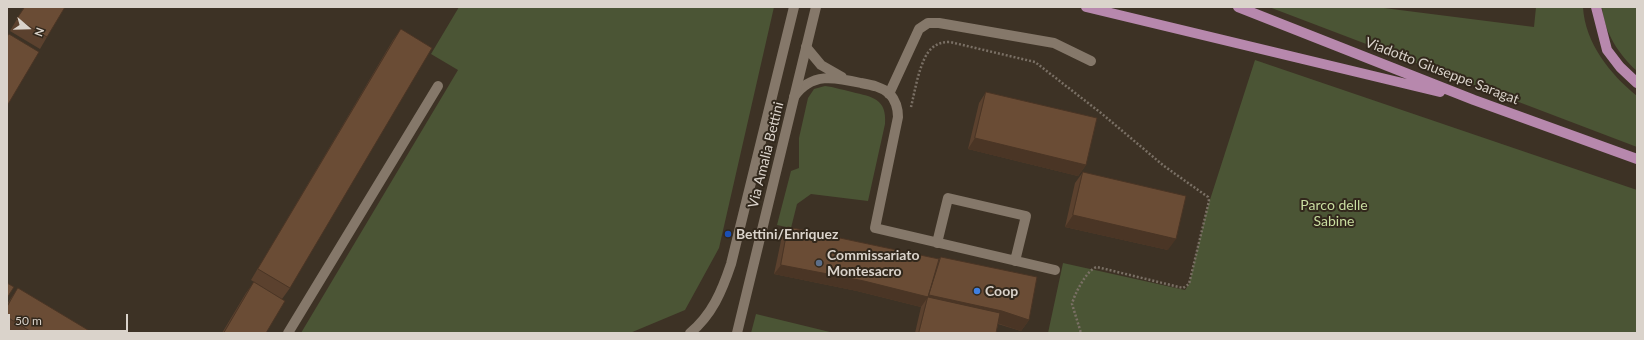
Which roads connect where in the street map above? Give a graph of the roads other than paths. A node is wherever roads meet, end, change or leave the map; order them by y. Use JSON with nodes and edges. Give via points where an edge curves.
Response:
{"nodes":[{"id":1,"x":794,"y":7,"type":"edge"},
{"id":2,"x":816,"y":7,"type":"edge"},
{"id":3,"x":1086,"y":7,"type":"edge"},
{"id":4,"x":1238,"y":7,"type":"edge"},
{"id":5,"x":1596,"y":7,"type":"edge"},
{"id":6,"x":806,"y":47,"type":"junction"},
{"id":7,"x":1091,"y":62,"type":"dead end"},
{"id":8,"x":844,"y":78,"type":"junction"},
{"id":9,"x":1637,"y":83,"type":"edge"},
{"id":10,"x":438,"y":86,"type":"dead end"},
{"id":11,"x":889,"y":94,"type":"junction"},
{"id":12,"x":794,"y":97,"type":"junction"},
{"id":13,"x":1474,"y":100,"type":"junction"},
{"id":14,"x":1637,"y":159,"type":"edge"},
{"id":15,"x":937,"y":243,"type":"junction"},
{"id":16,"x":1015,"y":261,"type":"junction"},
{"id":17,"x":1055,"y":270,"type":"dead end"},
{"id":18,"x":288,"y":333,"type":"edge"},
{"id":19,"x":690,"y":333,"type":"edge"},
{"id":20,"x":737,"y":333,"type":"edge"}],
"edges":[{"from":1,"to":19,"type":"street","via":[[730,269],[708,316]]},
{"from":2,"to":6,"type":"street","name":"Via Amalia Bettini"},
{"from":3,"to":13,"type":"main road"},
{"from":4,"to":13,"type":"main road","name":"Viadotto Giuseppe Saragat"},
{"from":5,"to":9,"type":"main road","via":[[1607,50]]},
{"from":6,"to":8,"type":"street","via":[[821,65]]},
{"from":6,"to":12,"type":"street","name":"Via Amalia Bettini"},
{"from":7,"to":11,"type":"street","via":[[1054,43],[928,23],[919,29]]},
{"from":8,"to":11,"type":"street","via":[[880,87]]},
{"from":8,"to":12,"type":"street","via":[[813,80]]},
{"from":10,"to":18,"type":"street"},
{"from":11,"to":15,"type":"street","via":[[896,103],[898,118],[875,228]]},
{"from":12,"to":20,"type":"street","name":"Via Amalia Bettini"},
{"from":13,"to":14,"type":"main road","name":"Viadotto Giuseppe Saragat"},
{"from":15,"to":16,"type":"street"},
{"from":15,"to":16,"type":"street","via":[[948,198],[1010,212],[1026,216]]},
{"from":16,"to":17,"type":"street"}]}
